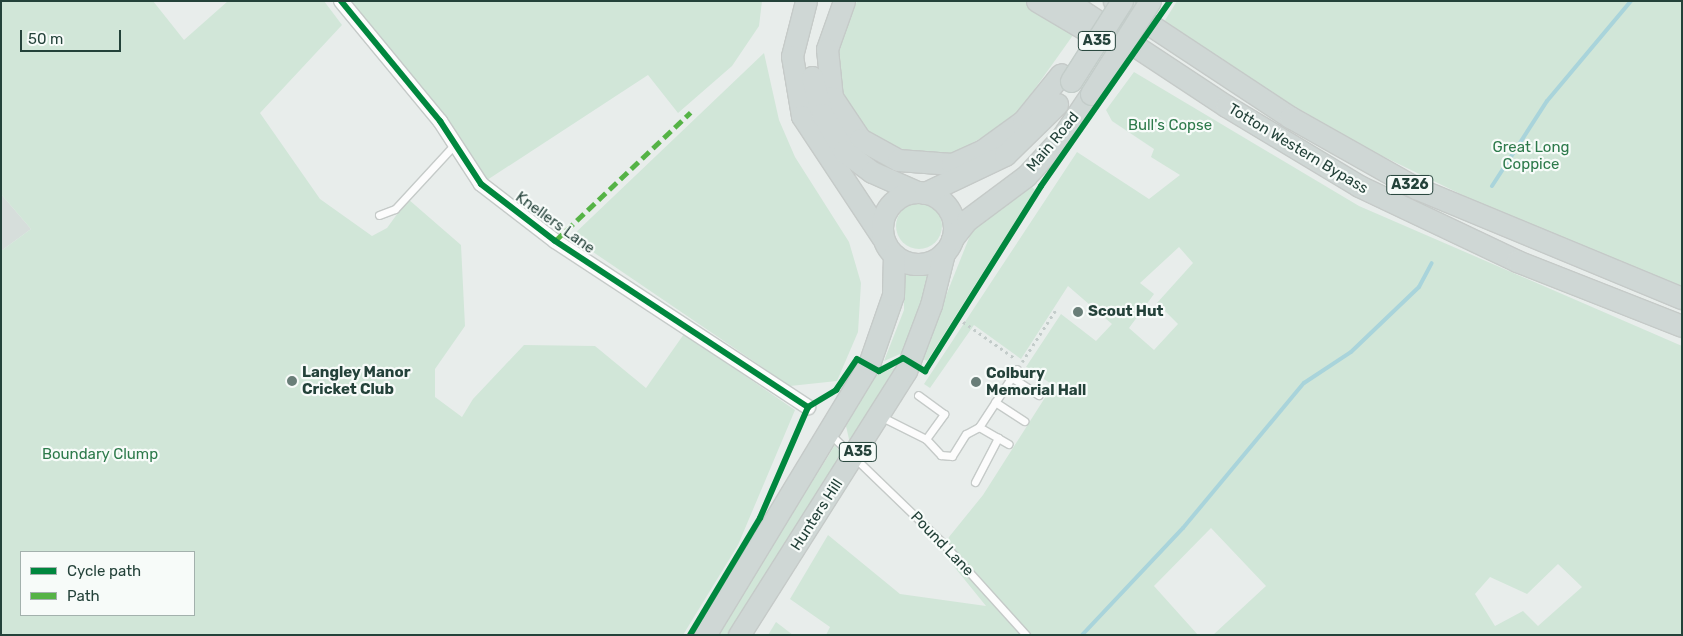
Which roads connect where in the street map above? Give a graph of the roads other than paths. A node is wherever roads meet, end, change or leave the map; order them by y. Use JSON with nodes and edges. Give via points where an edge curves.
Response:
{"nodes":[{"id":1,"x":341,"y":1,"type":"edge"},
{"id":2,"x":806,"y":1,"type":"edge"},
{"id":3,"x":832,"y":1,"type":"edge"},
{"id":4,"x":844,"y":1,"type":"edge"},
{"id":5,"x":1037,"y":1,"type":"edge"},
{"id":6,"x":1067,"y":1,"type":"edge"},
{"id":7,"x":1114,"y":1,"type":"edge"},
{"id":8,"x":1122,"y":1,"type":"edge"},
{"id":9,"x":1150,"y":1,"type":"edge"},
{"id":10,"x":1066,"y":78,"type":"junction"},
{"id":11,"x":1226,"y":106,"type":"junction"},
{"id":12,"x":455,"y":144,"type":"junction"},
{"id":13,"x":921,"y":192,"type":"junction"},
{"id":14,"x":379,"y":215,"type":"dead end"},
{"id":15,"x":882,"y":236,"type":"junction"},
{"id":16,"x":948,"y":246,"type":"junction"},
{"id":17,"x":894,"y":255,"type":"junction"},
{"id":18,"x":1682,"y":298,"type":"edge"},
{"id":19,"x":1682,"y":326,"type":"edge"},
{"id":20,"x":1019,"y":366,"type":"road end"},
{"id":21,"x":1011,"y":378,"type":"junction"},
{"id":22,"x":918,"y":395,"type":"dead end"},
{"id":23,"x":1039,"y":395,"type":"dead end"},
{"id":24,"x":995,"y":402,"type":"junction"},
{"id":25,"x":808,"y":407,"type":"dead end"},
{"id":26,"x":879,"y":416,"type":"junction"},
{"id":27,"x":1024,"y":421,"type":"dead end"},
{"id":28,"x":979,"y":427,"type":"junction"},
{"id":29,"x":830,"y":434,"type":"junction"},
{"id":30,"x":998,"y":438,"type":"junction"},
{"id":31,"x":926,"y":439,"type":"junction"},
{"id":32,"x":1008,"y":444,"type":"dead end"},
{"id":33,"x":854,"y":459,"type":"junction"},
{"id":34,"x":975,"y":482,"type":"dead end"},
{"id":35,"x":705,"y":635,"type":"edge"},
{"id":36,"x":739,"y":635,"type":"edge"},
{"id":37,"x":1026,"y":635,"type":"edge"}],
"edges":[{"from":1,"to":12,"type":"street","name":"Knellers Lane"},
{"from":2,"to":15,"type":"main road","via":[[792,56],[802,116]]},
{"from":3,"to":13,"type":"main road","via":[[822,16],[812,54],[812,79],[822,114],[844,151],[858,163]]},
{"from":4,"to":10,"type":"main road","via":[[827,49],[832,97],[860,139],[898,160],[934,166],[968,158],[1023,120]]},
{"from":5,"to":11,"type":"main road"},
{"from":6,"to":11,"type":"main road","name":"Totton Western Bypass","number":"A326"},
{"from":7,"to":10,"type":"main road"},
{"from":7,"to":18,"type":"main road","name":"Totton Western Bypass","number":"A326","via":[[1290,117],[1416,188]]},
{"from":8,"to":10,"type":"main road","name":"Main Road","number":"A35","bridge":true},
{"from":9,"to":16,"type":"main road","name":"Main Road","number":"A35","bridge":true,"via":[[1062,137],[1026,176],[967,220]]},
{"from":10,"to":13,"type":"main road","name":"Main Road","number":"A35","via":[[1037,128],[1004,155]]},
{"from":11,"to":19,"type":"main road","name":"Totton Western Bypass","number":"A326","via":[[1404,209],[1596,295]]},
{"from":12,"to":14,"type":"lane","via":[[395,209]]},
{"from":12,"to":25,"type":"street","name":"Knellers Lane","via":[[481,184],[555,241]]},
{"from":13,"to":15,"type":"main road","via":[[889,206]]},
{"from":13,"to":16,"type":"main road","via":[[949,210]]},
{"from":15,"to":17,"type":"main road"},
{"from":16,"to":17,"type":"main road","via":[[925,264]]},
{"from":16,"to":26,"type":"main road","name":"Hunters Hill","number":"A35","via":[[906,371]]},
{"from":17,"to":29,"type":"main road","name":"Hunters Hill","number":"A35","via":[[893,295],[886,324],[869,364]]},
{"from":20,"to":21,"type":"lane"},
{"from":21,"to":23,"type":"lane"},
{"from":21,"to":24,"type":"lane"},
{"from":22,"to":31,"type":"lane","via":[[944,414]]},
{"from":24,"to":27,"type":"lane"},
{"from":24,"to":28,"type":"lane"},
{"from":26,"to":31,"type":"lane"},
{"from":26,"to":33,"type":"main road","name":"Hunters Hill","number":"A35"},
{"from":28,"to":30,"type":"lane"},
{"from":28,"to":31,"type":"lane","via":[[966,434],[952,456],[941,455]]},
{"from":29,"to":33,"type":"lane","name":"Pound Lane"},
{"from":29,"to":35,"type":"main road","name":"Hunters Hill","number":"A35"},
{"from":30,"to":32,"type":"lane"},
{"from":30,"to":34,"type":"lane"},
{"from":33,"to":36,"type":"main road","name":"Hunters Hill","number":"A35"},
{"from":33,"to":37,"type":"lane","name":"Pound Lane","via":[[943,543]]}]}
